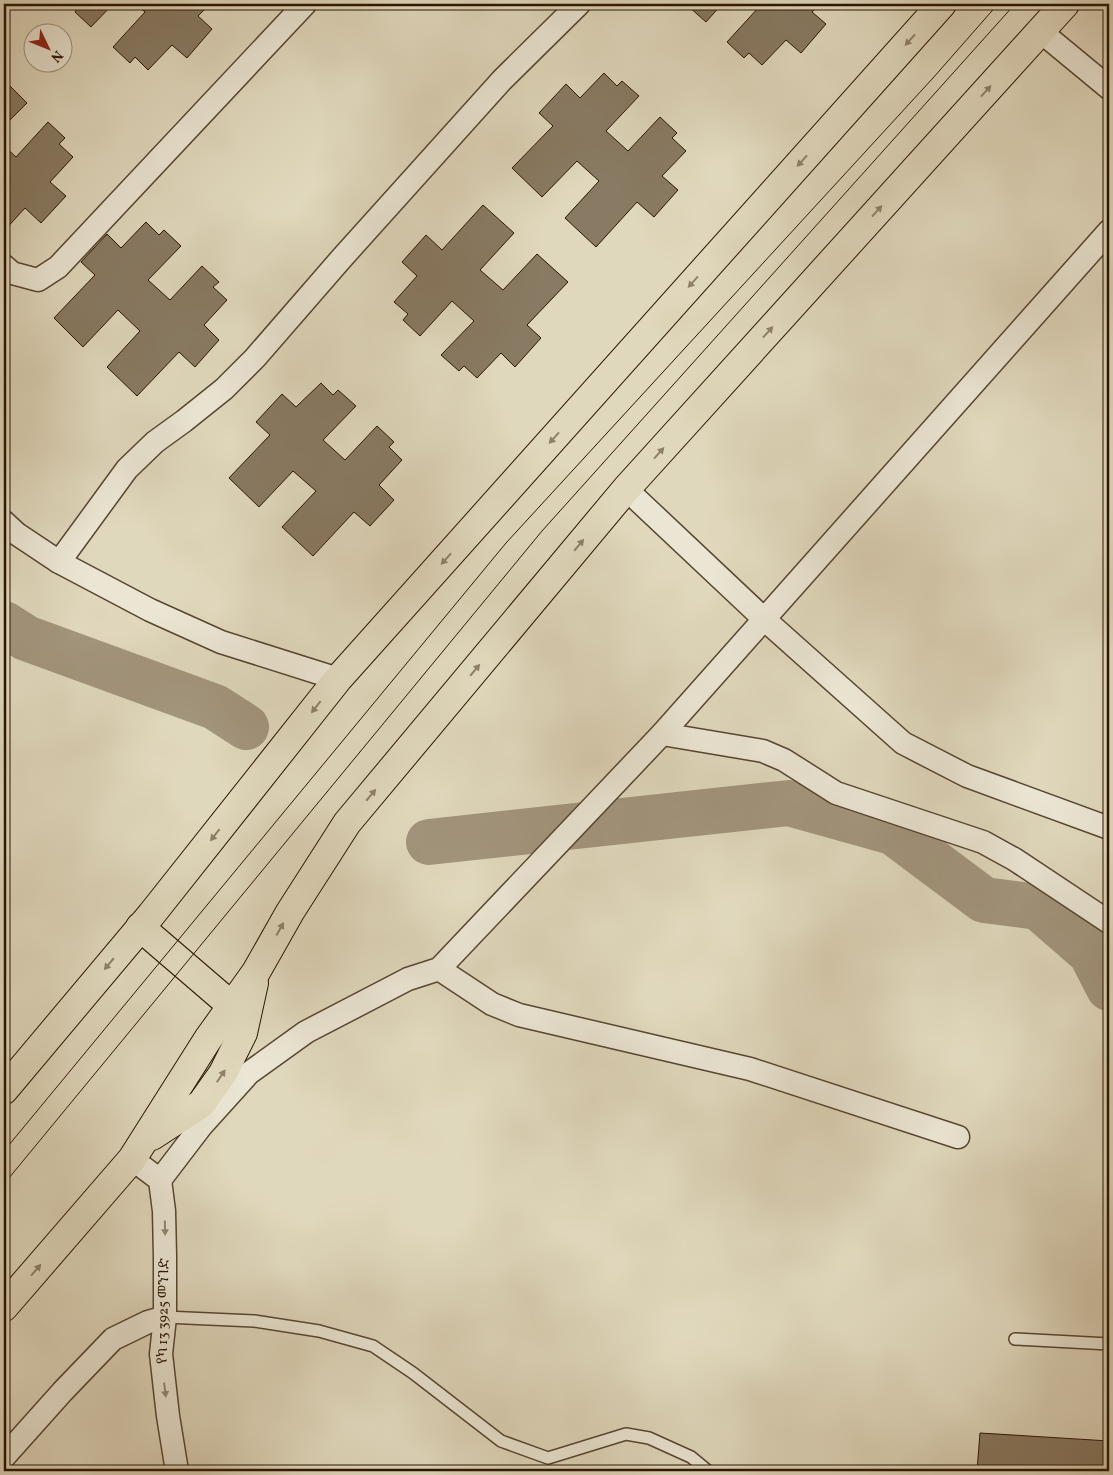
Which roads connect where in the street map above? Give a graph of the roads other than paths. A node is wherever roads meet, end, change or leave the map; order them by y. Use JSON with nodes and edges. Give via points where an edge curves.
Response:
{"nodes":[{"id":1,"x":305,"y":4,"type":"edge"},
{"id":2,"x":579,"y":4,"type":"edge"},
{"id":3,"x":942,"y":4,"type":"edge"},
{"id":4,"x":1065,"y":4,"type":"edge"},
{"id":5,"x":1040,"y":31,"type":"junction"},
{"id":6,"x":1109,"y":88,"type":"edge"},
{"id":7,"x":1109,"y":231,"type":"edge"},
{"id":8,"x":4,"y":266,"type":"edge"},
{"id":9,"x":626,"y":489,"type":"junction"},
{"id":10,"x":4,"y":522,"type":"edge"},
{"id":11,"x":59,"y":562,"type":"junction"},
{"id":12,"x":764,"y":619,"type":"junction"},
{"id":13,"x":338,"y":679,"type":"junction"},
{"id":14,"x":662,"y":734,"type":"junction"},
{"id":15,"x":1109,"y":828,"type":"edge"},
{"id":16,"x":1109,"y":922,"type":"edge"},
{"id":17,"x":140,"y":927,"type":"junction"},
{"id":18,"x":439,"y":969,"type":"junction"},
{"id":19,"x":256,"y":972,"type":"junction"},
{"id":20,"x":232,"y":1006,"type":"junction"},
{"id":21,"x":4,"y":1090,"type":"edge"},
{"id":22,"x":958,"y":1137,"type":"dead end"},
{"id":23,"x":138,"y":1150,"type":"junction"},
{"id":24,"x":160,"y":1180,"type":"junction"},
{"id":25,"x":4,"y":1306,"type":"edge"},
{"id":26,"x":165,"y":1317,"type":"junction"},
{"id":27,"x":1015,"y":1339,"type":"dead end"},
{"id":28,"x":1109,"y":1344,"type":"edge"},
{"id":29,"x":4,"y":1457,"type":"edge"},
{"id":30,"x":177,"y":1471,"type":"edge"},
{"id":31,"x":708,"y":1471,"type":"edge"}],
"edges":[{"from":1,"to":8,"type":"street","via":[[58,267],[38,280],[12,273]]},
{"from":2,"to":11,"type":"street","via":[[502,80],[255,358],[224,389],[155,442],[127,470]]},
{"from":3,"to":13,"type":"main road","one_way":true},
{"from":4,"to":5,"type":"main road"},
{"from":5,"to":6,"type":"street"},
{"from":9,"to":5,"type":"main road","one_way":true},
{"from":7,"to":12,"type":"street"},
{"from":9,"to":12,"type":"street"},
{"from":19,"to":9,"type":"main road","one_way":true,"via":[[347,823]]},
{"from":10,"to":11,"type":"street"},
{"from":11,"to":13,"type":"street","via":[[150,610],[221,642]]},
{"from":12,"to":14,"type":"street"},
{"from":12,"to":15,"type":"street","via":[[903,743],[967,776]]},
{"from":13,"to":17,"type":"main road","one_way":true},
{"from":14,"to":16,"type":"street","via":[[763,751],[784,760],[836,793],[983,842]]},
{"from":14,"to":18,"type":"street"},
{"from":17,"to":20,"type":"main road"},
{"from":17,"to":21,"type":"main road","one_way":true},
{"from":18,"to":22,"type":"street","via":[[492,1004],[519,1016],[750,1069]]},
{"from":18,"to":24,"type":"street","via":[[408,979],[306,1032],[249,1073],[202,1125]]},
{"from":19,"to":20,"type":"main road"},
{"from":23,"to":19,"type":"main road","one_way":true,"via":[[201,1104],[223,1074],[243,1033]]},
{"from":20,"to":23,"type":"main road"},
{"from":23,"to":24,"type":"street"},
{"from":25,"to":23,"type":"main road","one_way":true},
{"from":24,"to":26,"type":"street","name":"የካ 13 3925 መንገድ","one_way":true,"via":[[164,1211]]},
{"from":26,"to":29,"type":"street","via":[[113,1339]]},
{"from":26,"to":30,"type":"street","name":"የካ 13 3925 መንገድ","one_way":true,"via":[[161,1354]]},
{"from":26,"to":31,"type":"lane","via":[[254,1321],[318,1331],[373,1346],[501,1441],[548,1458],[626,1434],[649,1438],[691,1457]]},
{"from":27,"to":28,"type":"lane"}]}
